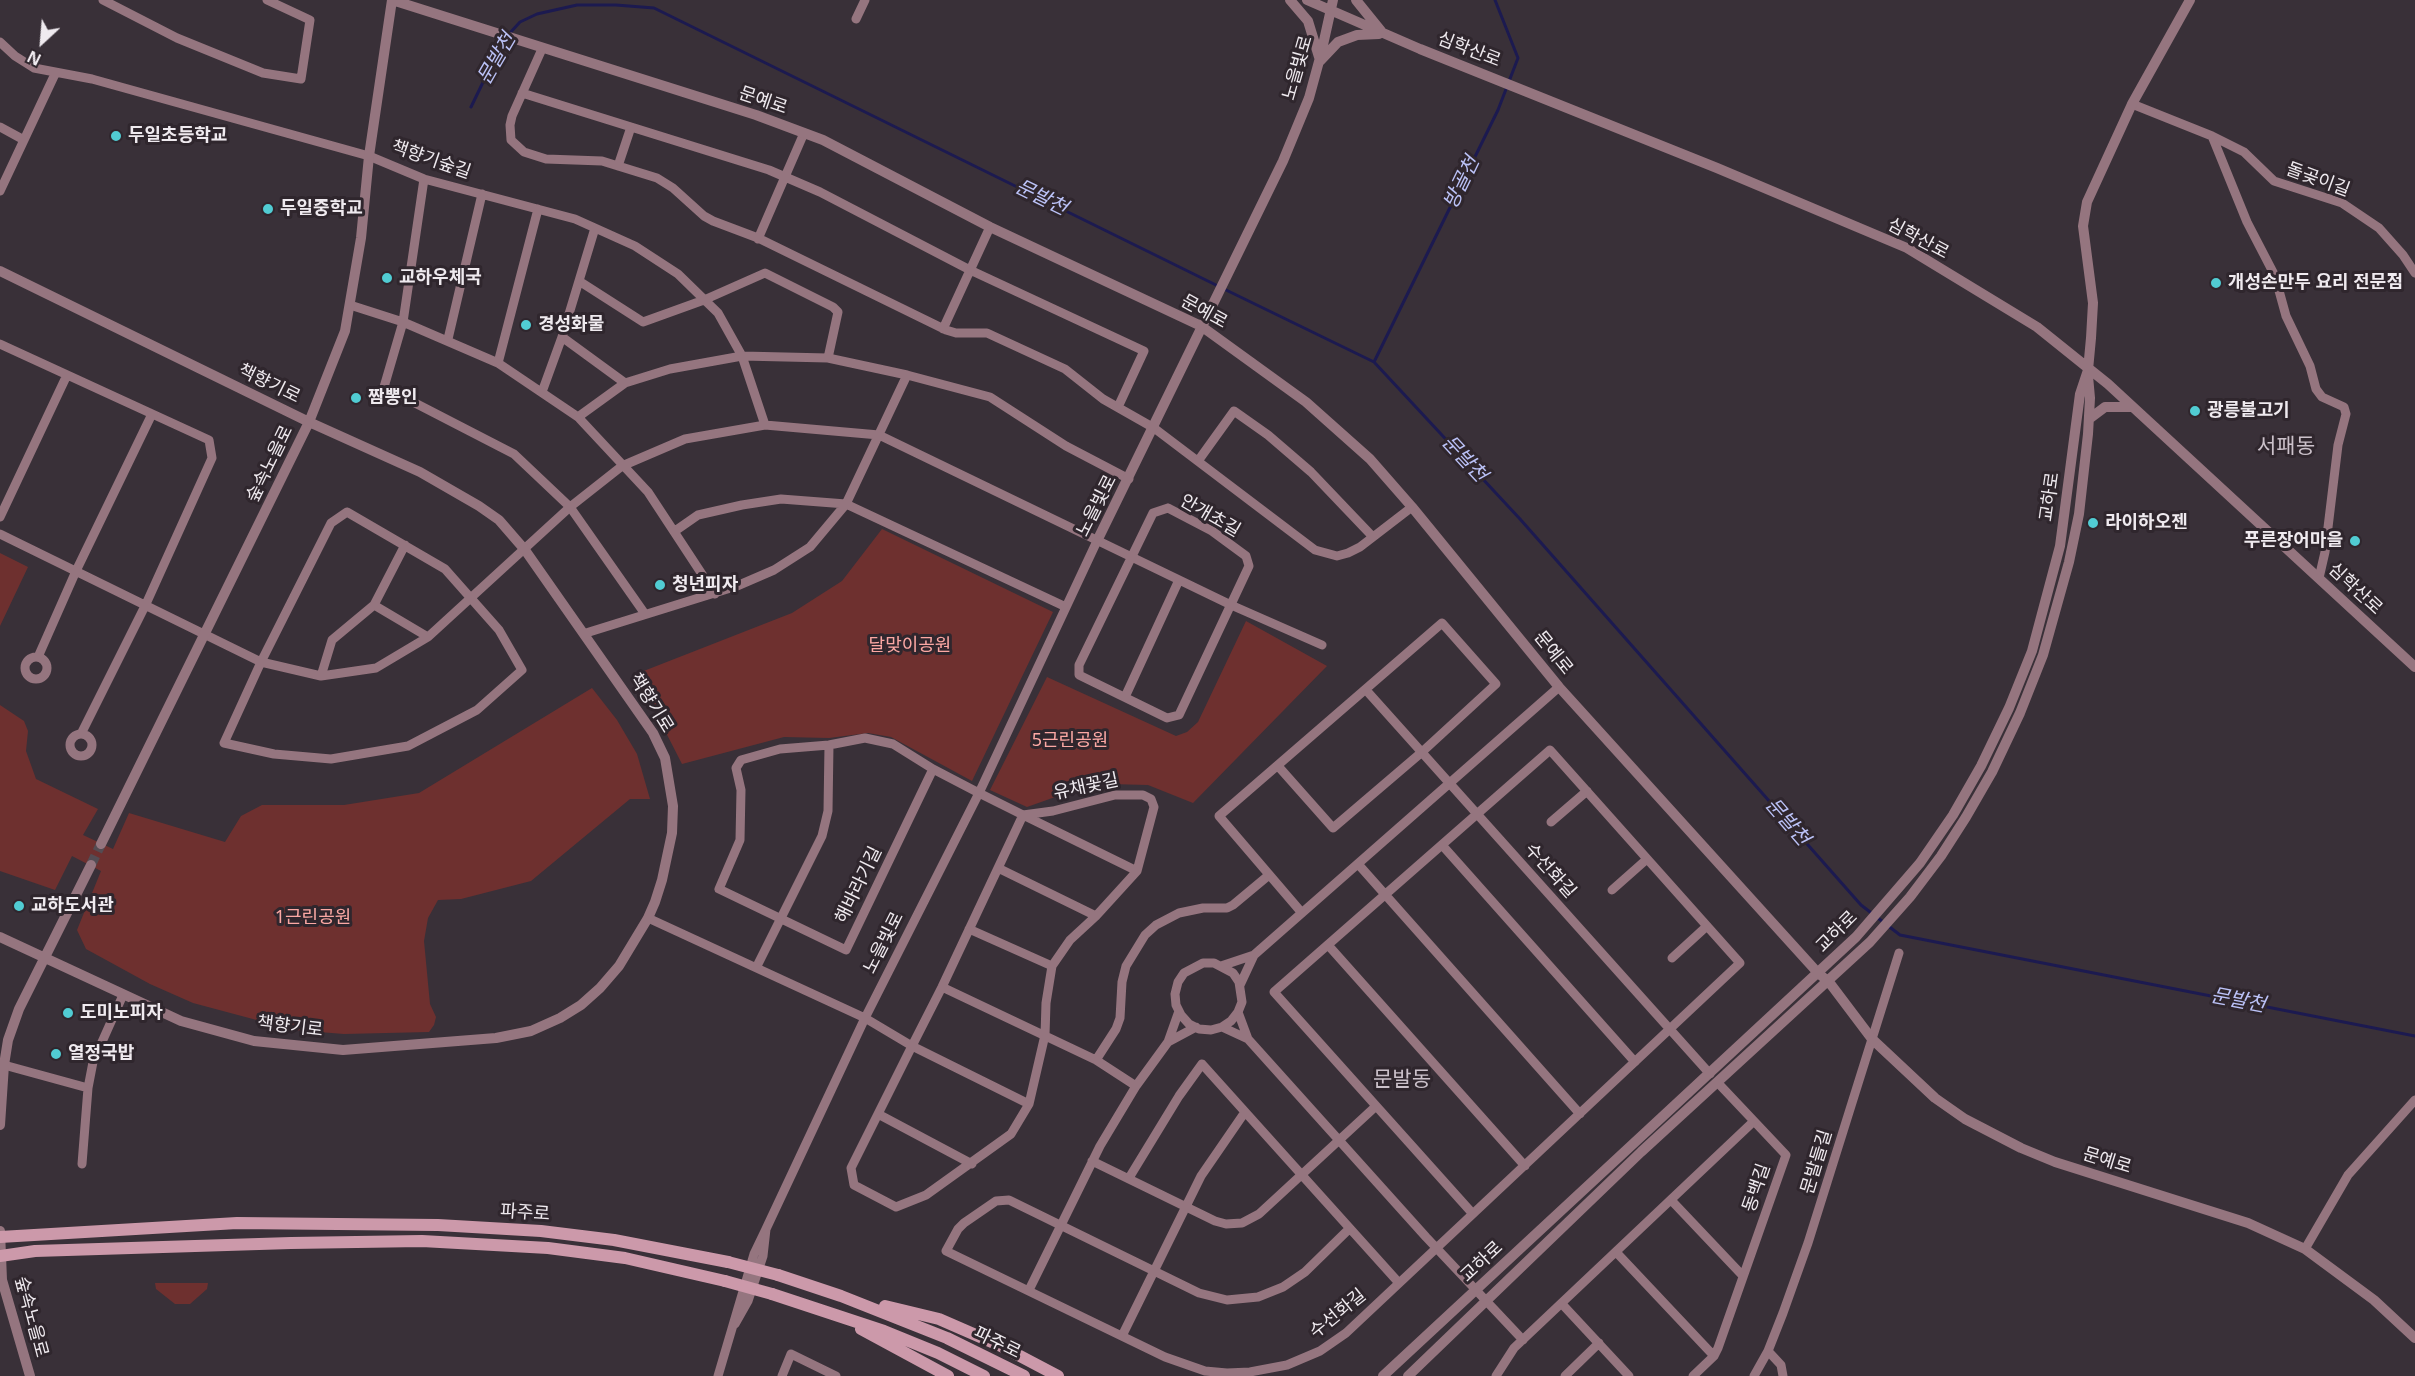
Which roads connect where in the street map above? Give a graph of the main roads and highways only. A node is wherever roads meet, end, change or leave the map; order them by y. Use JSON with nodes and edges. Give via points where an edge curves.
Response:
{"nodes":[{"id":1,"x":0,"y":1237,"type":"edge"},
{"id":2,"x":0,"y":1256,"type":"edge"},
{"id":3,"x":841,"y":1296,"type":"junction"},
{"id":4,"x":831,"y":1312,"type":"junction"},
{"id":5,"x":948,"y":1376,"type":"edge"},
{"id":6,"x":984,"y":1376,"type":"edge"},
{"id":7,"x":1024,"y":1376,"type":"edge"},
{"id":8,"x":1058,"y":1376,"type":"edge"}],
"edges":[{"from":1,"to":3,"type":"main road","name":"파주로","bridge":true,"via":[[237,1223],[438,1225],[614,1240],[728,1262]]},
{"from":2,"to":4,"type":"main road","name":"파주로","bridge":true,"via":[[422,1241],[548,1248],[625,1258],[725,1281]]},
{"from":3,"to":7,"type":"main road","name":"파주로","via":[[947,1338]]},
{"from":3,"to":8,"type":"main road","via":[[939,1319]]},
{"from":4,"to":5,"type":"main road"},
{"from":4,"to":6,"type":"main road","name":"파주로","via":[[938,1353]]}]}
